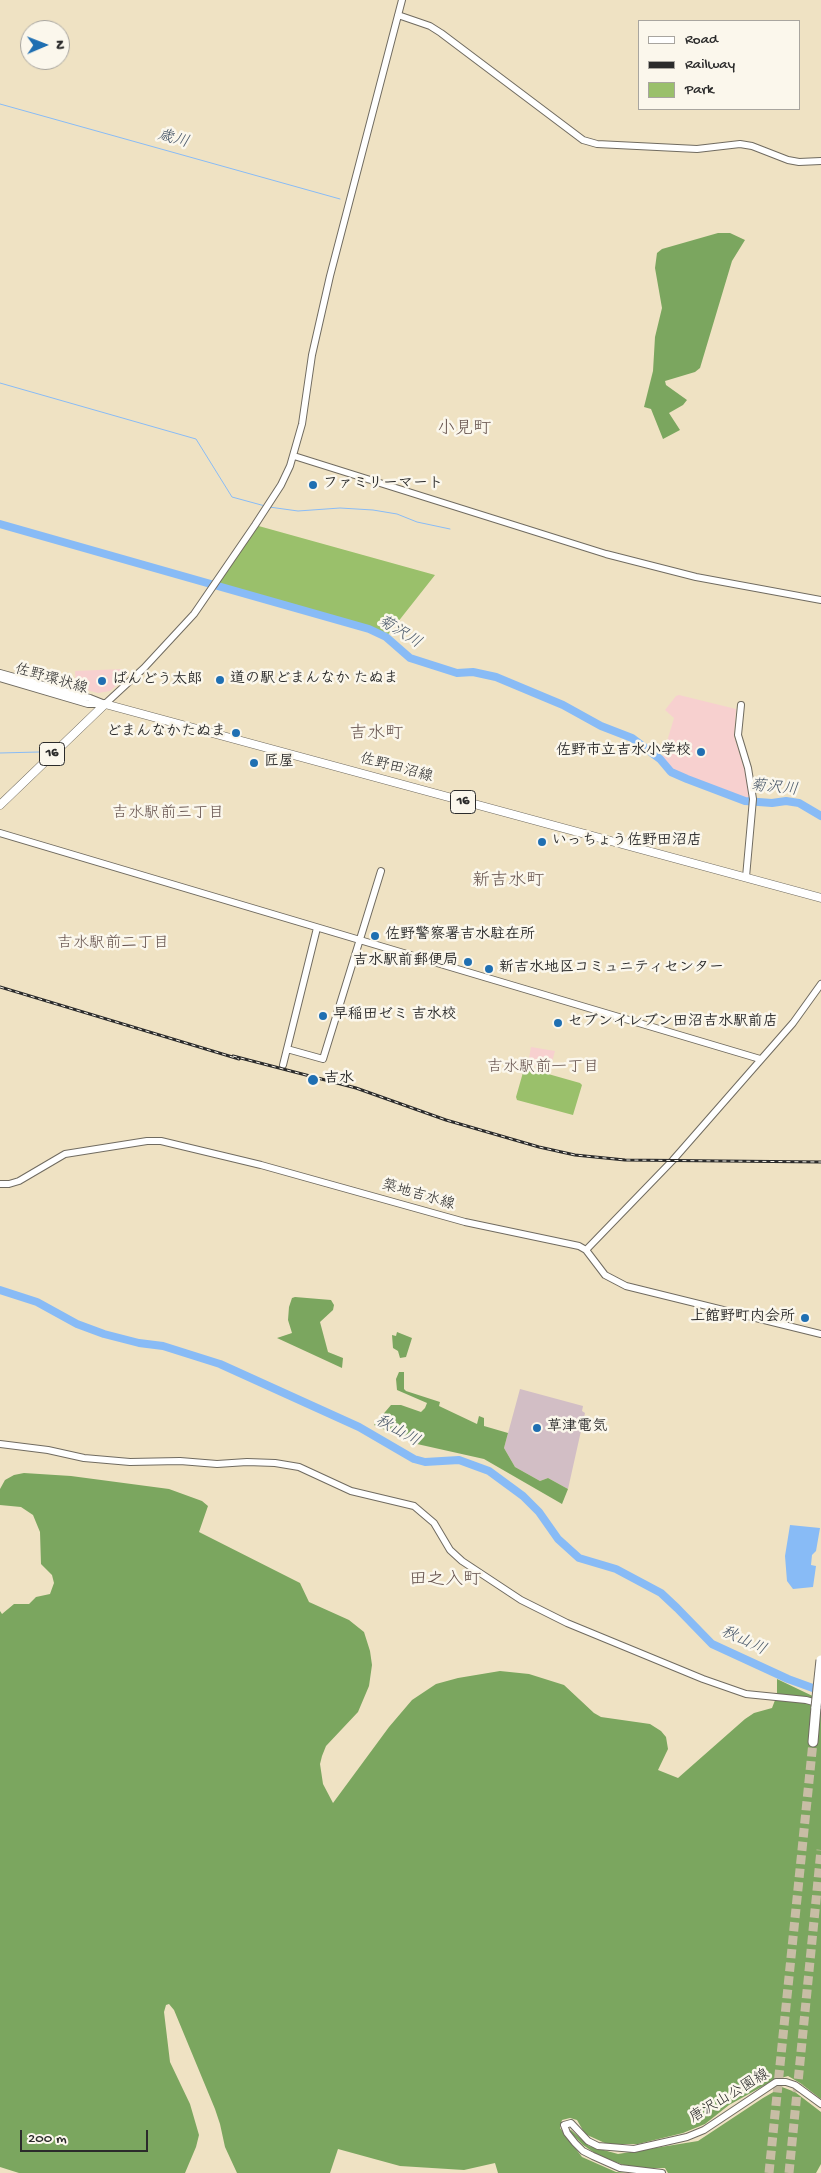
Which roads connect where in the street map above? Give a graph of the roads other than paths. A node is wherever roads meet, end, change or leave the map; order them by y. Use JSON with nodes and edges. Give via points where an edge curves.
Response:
{"nodes":[{"id":1,"x":402,"y":0,"type":"edge"},
{"id":2,"x":398,"y":15,"type":"junction"},
{"id":3,"x":821,"y":161,"type":"edge"},
{"id":4,"x":294,"y":456,"type":"junction"},
{"id":5,"x":821,"y":600,"type":"edge"},
{"id":6,"x":0,"y":673,"type":"edge"},
{"id":7,"x":0,"y":678,"type":"edge"},
{"id":8,"x":105,"y":704,"type":"junction"},
{"id":9,"x":741,"y":705,"type":"dead end"},
{"id":10,"x":0,"y":805,"type":"edge"},
{"id":11,"x":0,"y":833,"type":"edge"},
{"id":12,"x":380,"y":870,"type":"dead end"},
{"id":13,"x":746,"y":877,"type":"junction"},
{"id":14,"x":821,"y":898,"type":"edge"},
{"id":15,"x":317,"y":928,"type":"junction"},
{"id":16,"x":359,"y":941,"type":"junction"},
{"id":17,"x":821,"y":984,"type":"edge"},
{"id":18,"x":288,"y":1049,"type":"junction"},
{"id":19,"x":760,"y":1059,"type":"junction"},
{"id":20,"x":283,"y":1065,"type":"dead end"},
{"id":21,"x":0,"y":1184,"type":"edge"},
{"id":22,"x":586,"y":1250,"type":"junction"},
{"id":23,"x":821,"y":1334,"type":"edge"},
{"id":24,"x":0,"y":1444,"type":"edge"},
{"id":25,"x":821,"y":1660,"type":"edge"},
{"id":26,"x":818,"y":1706,"type":"edge"},
{"id":27,"x":812,"y":1742,"type":"tunnel mouth"},
{"id":28,"x":821,"y":2104,"type":"edge"},
{"id":29,"x":662,"y":2173,"type":"edge"}],
"edges":[{"from":1,"to":2,"type":"street"},
{"from":2,"to":3,"type":"street","via":[[441,33],[583,140],[597,144],[697,149],[740,144],[788,160]]},
{"from":2,"to":4,"type":"street","via":[[324,302]]},
{"from":4,"to":5,"type":"street","via":[[606,554],[696,577]]},
{"from":4,"to":8,"type":"street","via":[[270,503],[194,614]]},
{"from":6,"to":8,"type":"street","name":"佐野環状線"},
{"from":7,"to":8,"type":"street","name":"佐野環状線","via":[[88,704]]},
{"from":8,"to":10,"type":"main road","number":"16"},
{"from":8,"to":13,"type":"main road","name":"佐野田沼線","number":"16"},
{"from":9,"to":13,"type":"street","via":[[738,735],[753,799]]},
{"from":11,"to":15,"type":"street"},
{"from":12,"to":16,"type":"street"},
{"from":13,"to":14,"type":"main road","name":"佐野田沼線","number":"16"},
{"from":15,"to":16,"type":"street"},
{"from":15,"to":18,"type":"street"},
{"from":16,"to":18,"type":"street","via":[[323,1058]]},
{"from":16,"to":19,"type":"street"},
{"from":17,"to":19,"type":"street","via":[[793,1023]]},
{"from":18,"to":20,"type":"street"},
{"from":19,"to":22,"type":"street","via":[[673,1160]]},
{"from":21,"to":22,"type":"street","name":"築地吉水線","via":[[19,1181],[65,1154],[161,1141],[247,1161],[465,1222]]},
{"from":22,"to":23,"type":"street","via":[[601,1272],[626,1286]]},
{"from":24,"to":26,"type":"street","via":[[130,1462],[247,1462],[299,1467],[351,1491],[414,1506],[434,1523],[450,1550],[462,1561],[521,1600],[567,1623],[736,1690]]},
{"from":25,"to":26,"type":"highway","bridge":true},
{"from":26,"to":27,"type":"highway"},
{"from":28,"to":29,"type":"street","name":"唐沢山公園線","via":[[795,2085],[776,2082],[704,2130],[634,2149],[598,2146],[588,2141],[571,2123],[564,2125],[575,2143],[593,2156],[620,2168]]}]}
